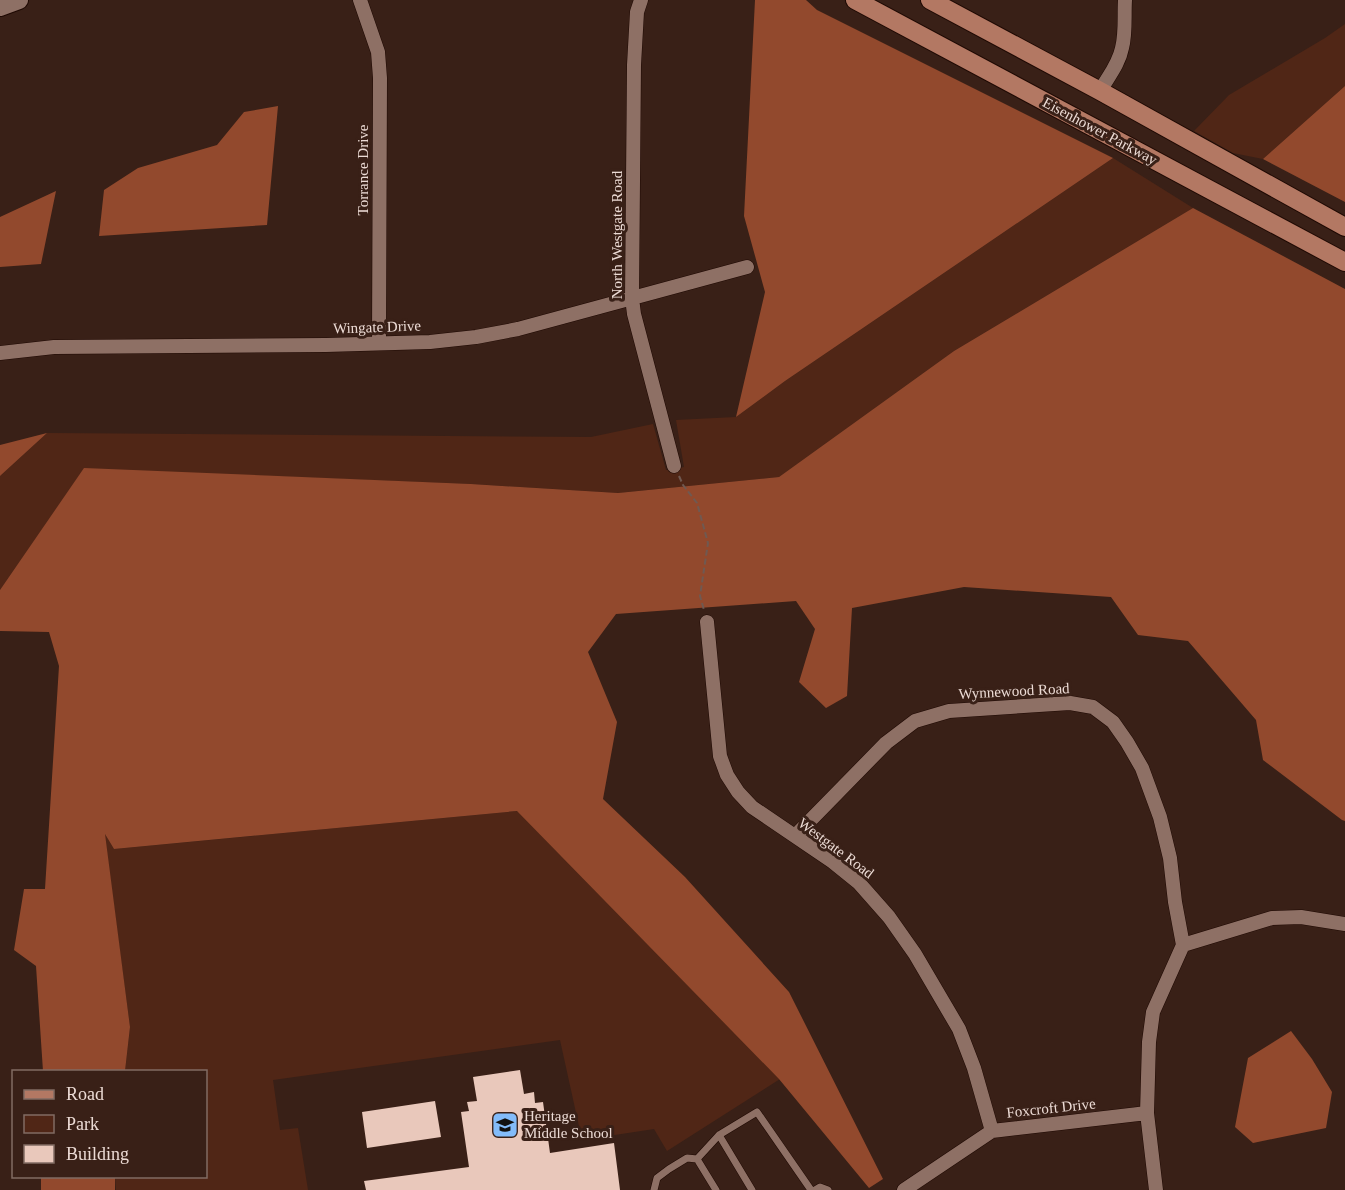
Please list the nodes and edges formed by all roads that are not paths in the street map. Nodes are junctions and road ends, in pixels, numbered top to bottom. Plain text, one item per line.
1 (19, 0) edge
2 (360, 0) edge
3 (641, 0) edge
4 (855, 0) edge
5 (930, 0) edge
6 (1125, 0) edge
7 (0, 7) edge
8 (1100, 91) junction
9 (1345, 227) edge
10 (1345, 262) edge
11 (747, 267) dead end
12 (632, 298) junction
13 (379, 342) junction
14 (0, 353) edge
15 (674, 466) road end
16 (707, 622) road end
17 (795, 836) junction
18 (1345, 924) edge
19 (1183, 945) junction
20 (1147, 1113) junction
21 (992, 1131) junction
22 (719, 1135) junction
23 (698, 1159) junction
24 (654, 1190) edge
25 (716, 1190) edge
26 (752, 1190) edge
27 (813, 1190) edge
28 (828, 1190) edge
29 (904, 1190) edge
30 (1156, 1190) edge

1 - 7 street
2 - 13 street, Torrance Drive
3 - 12 street, North Westgate Road
4 - 10 main road, Eisenhower Parkway
5 - 8 main road
6 - 8 street
8 - 9 main road
11 - 12 street, Wingate Drive
12 - 13 street, Wingate Drive
12 - 15 street, North Westgate Road
13 - 14 street, Wingate Drive
16 - 17 street, Westgate Road
17 - 19 street, Wynnewood Road
17 - 21 street, Westgate Road
18 - 19 street
19 - 20 street
20 - 21 street, Foxcroft Drive
20 - 30 street
21 - 29 street, Foxcroft Drive
22 - 23 lane
22 - 26 lane
22 - 27 lane
23 - 24 lane
23 - 25 lane
27 - 28 lane

